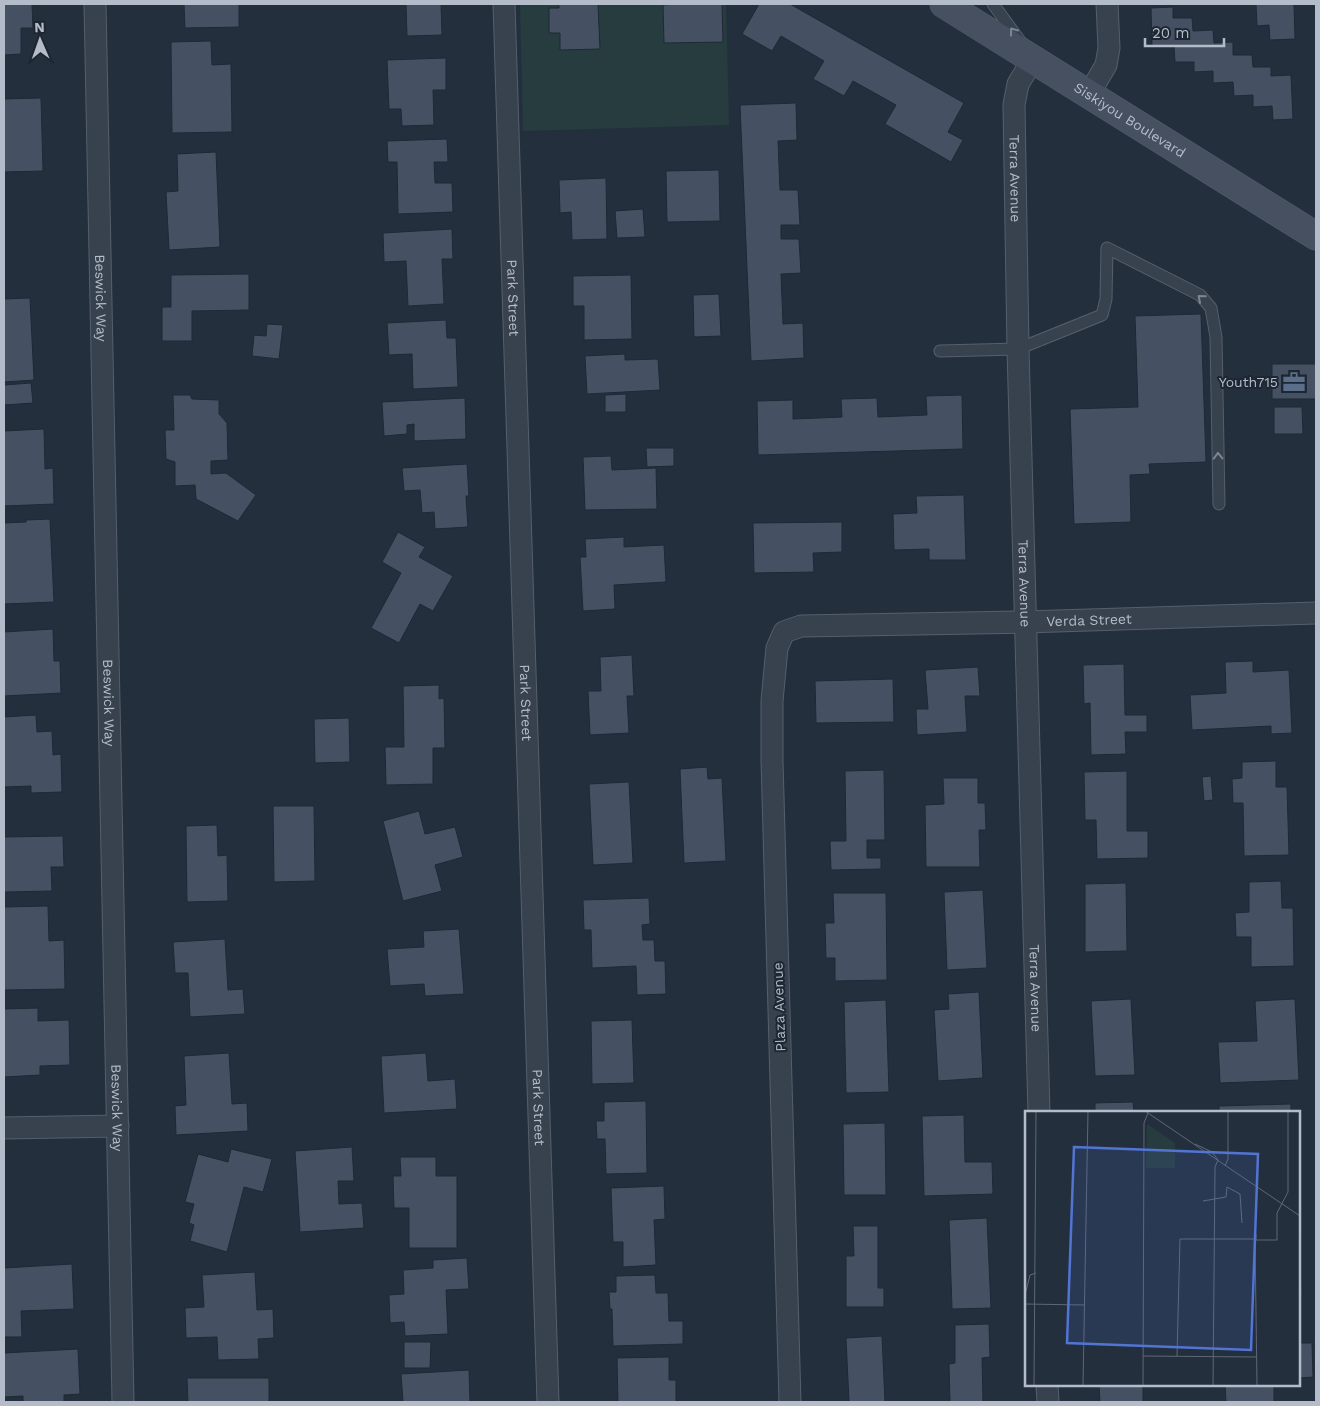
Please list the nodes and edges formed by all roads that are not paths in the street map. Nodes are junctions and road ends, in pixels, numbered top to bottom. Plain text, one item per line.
1 (95, 4) edge
2 (504, 4) edge
3 (944, 4) edge
4 (993, 4) edge
5 (1108, 4) edge
6 (1032, 59) junction
7 (1089, 94) junction
8 (1316, 236) edge
9 (1018, 349) junction
10 (940, 351) dead end
11 (1219, 504) dead end
12 (1316, 613) edge
13 (1024, 622) junction
14 (802, 626) joint
15 (1039, 1111) edge
16 (118, 1126) junction
17 (4, 1128) edge
18 (1047, 1386) edge
19 (123, 1402) edge
20 (548, 1402) edge
21 (790, 1402) edge
22 (1048, 1402) edge

1 - 16 street, Beswick Way
2 - 20 street, Park Street
3 - 6 main road, Siskiyou Boulevard
6 -> 4 lane
5 - 7 street
6 - 7 main road, Siskiyou Boulevard
6 - 9 street, Terra Avenue
7 - 8 main road, Siskiyou Boulevard
9 - 10 lane
11 -> 9 lane
9 - 13 street, Terra Avenue
12 - 13 street, Verda Street
13 - 14 street, Verda Street
13 - 15 street, Terra Avenue
14 - 21 street, Plaza Avenue
16 - 17 street
16 - 19 street, Beswick Way
18 - 22 street

